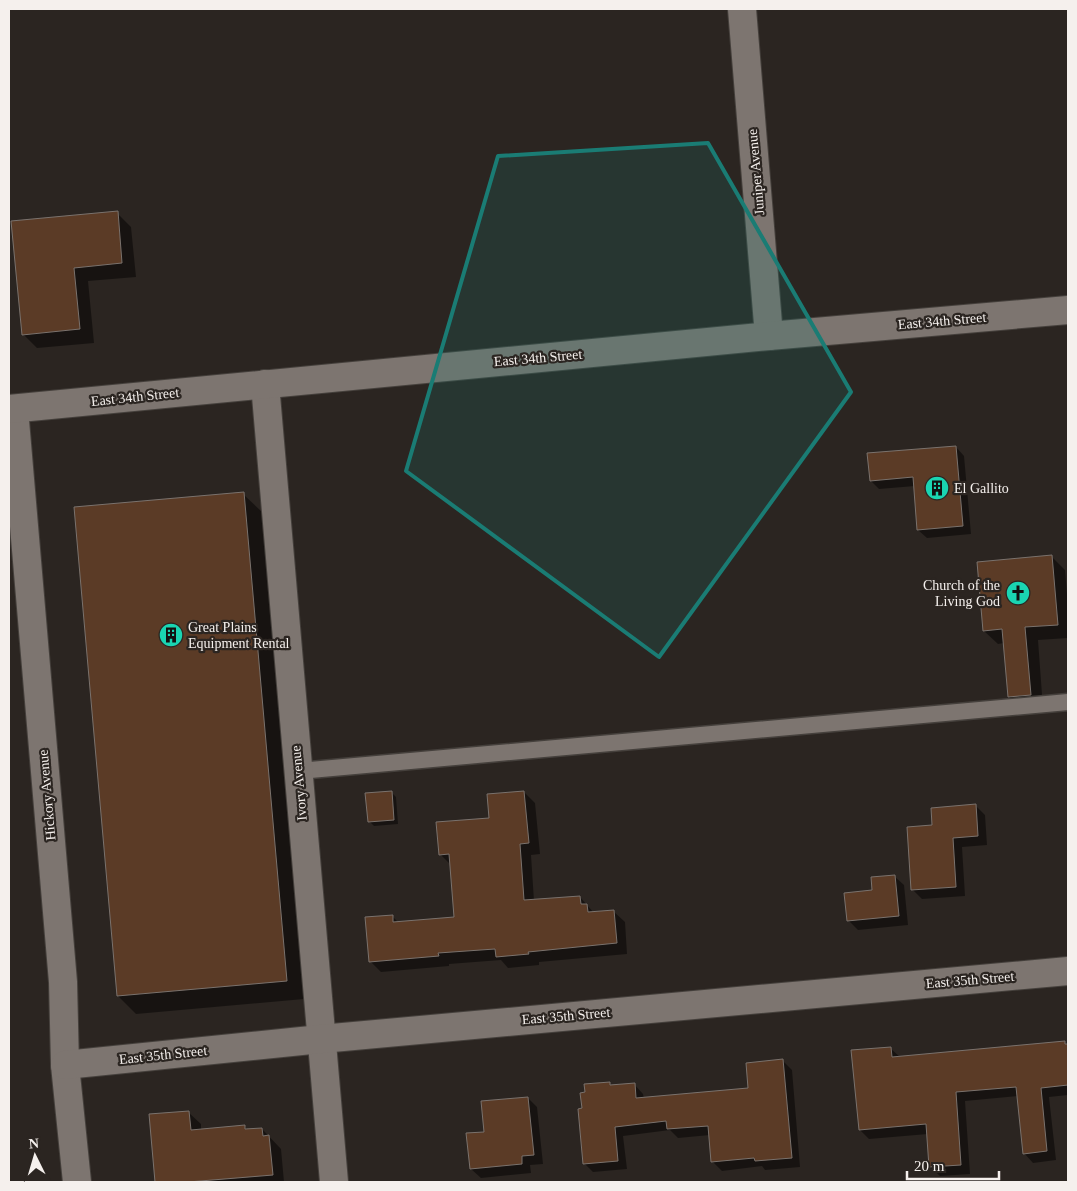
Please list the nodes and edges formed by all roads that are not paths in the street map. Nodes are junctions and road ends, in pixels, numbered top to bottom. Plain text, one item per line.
1 (742, 9) edge
2 (1068, 310) edge
3 (769, 336) junction
4 (265, 384) junction
5 (11, 409) edge
6 (1068, 702) edge
7 (299, 771) junction
8 (1068, 971) edge
9 (321, 1039) junction
10 (65, 1065) junction
11 (77, 1182) edge
12 (334, 1182) edge

1 - 3 street, Juniper Avenue
2 - 3 street, East 34th Street
3 - 4 street, East 34th Street
4 - 5 street, East 34th Street
4 - 7 street, Ivory Avenue
5 - 10 street, Hickory Avenue
6 - 7 lane
7 - 9 street, Ivory Avenue
8 - 9 street, East 35th Street
9 - 10 street, East 35th Street
9 - 12 street, Ivory Avenue
10 - 11 street, Hickory Avenue

